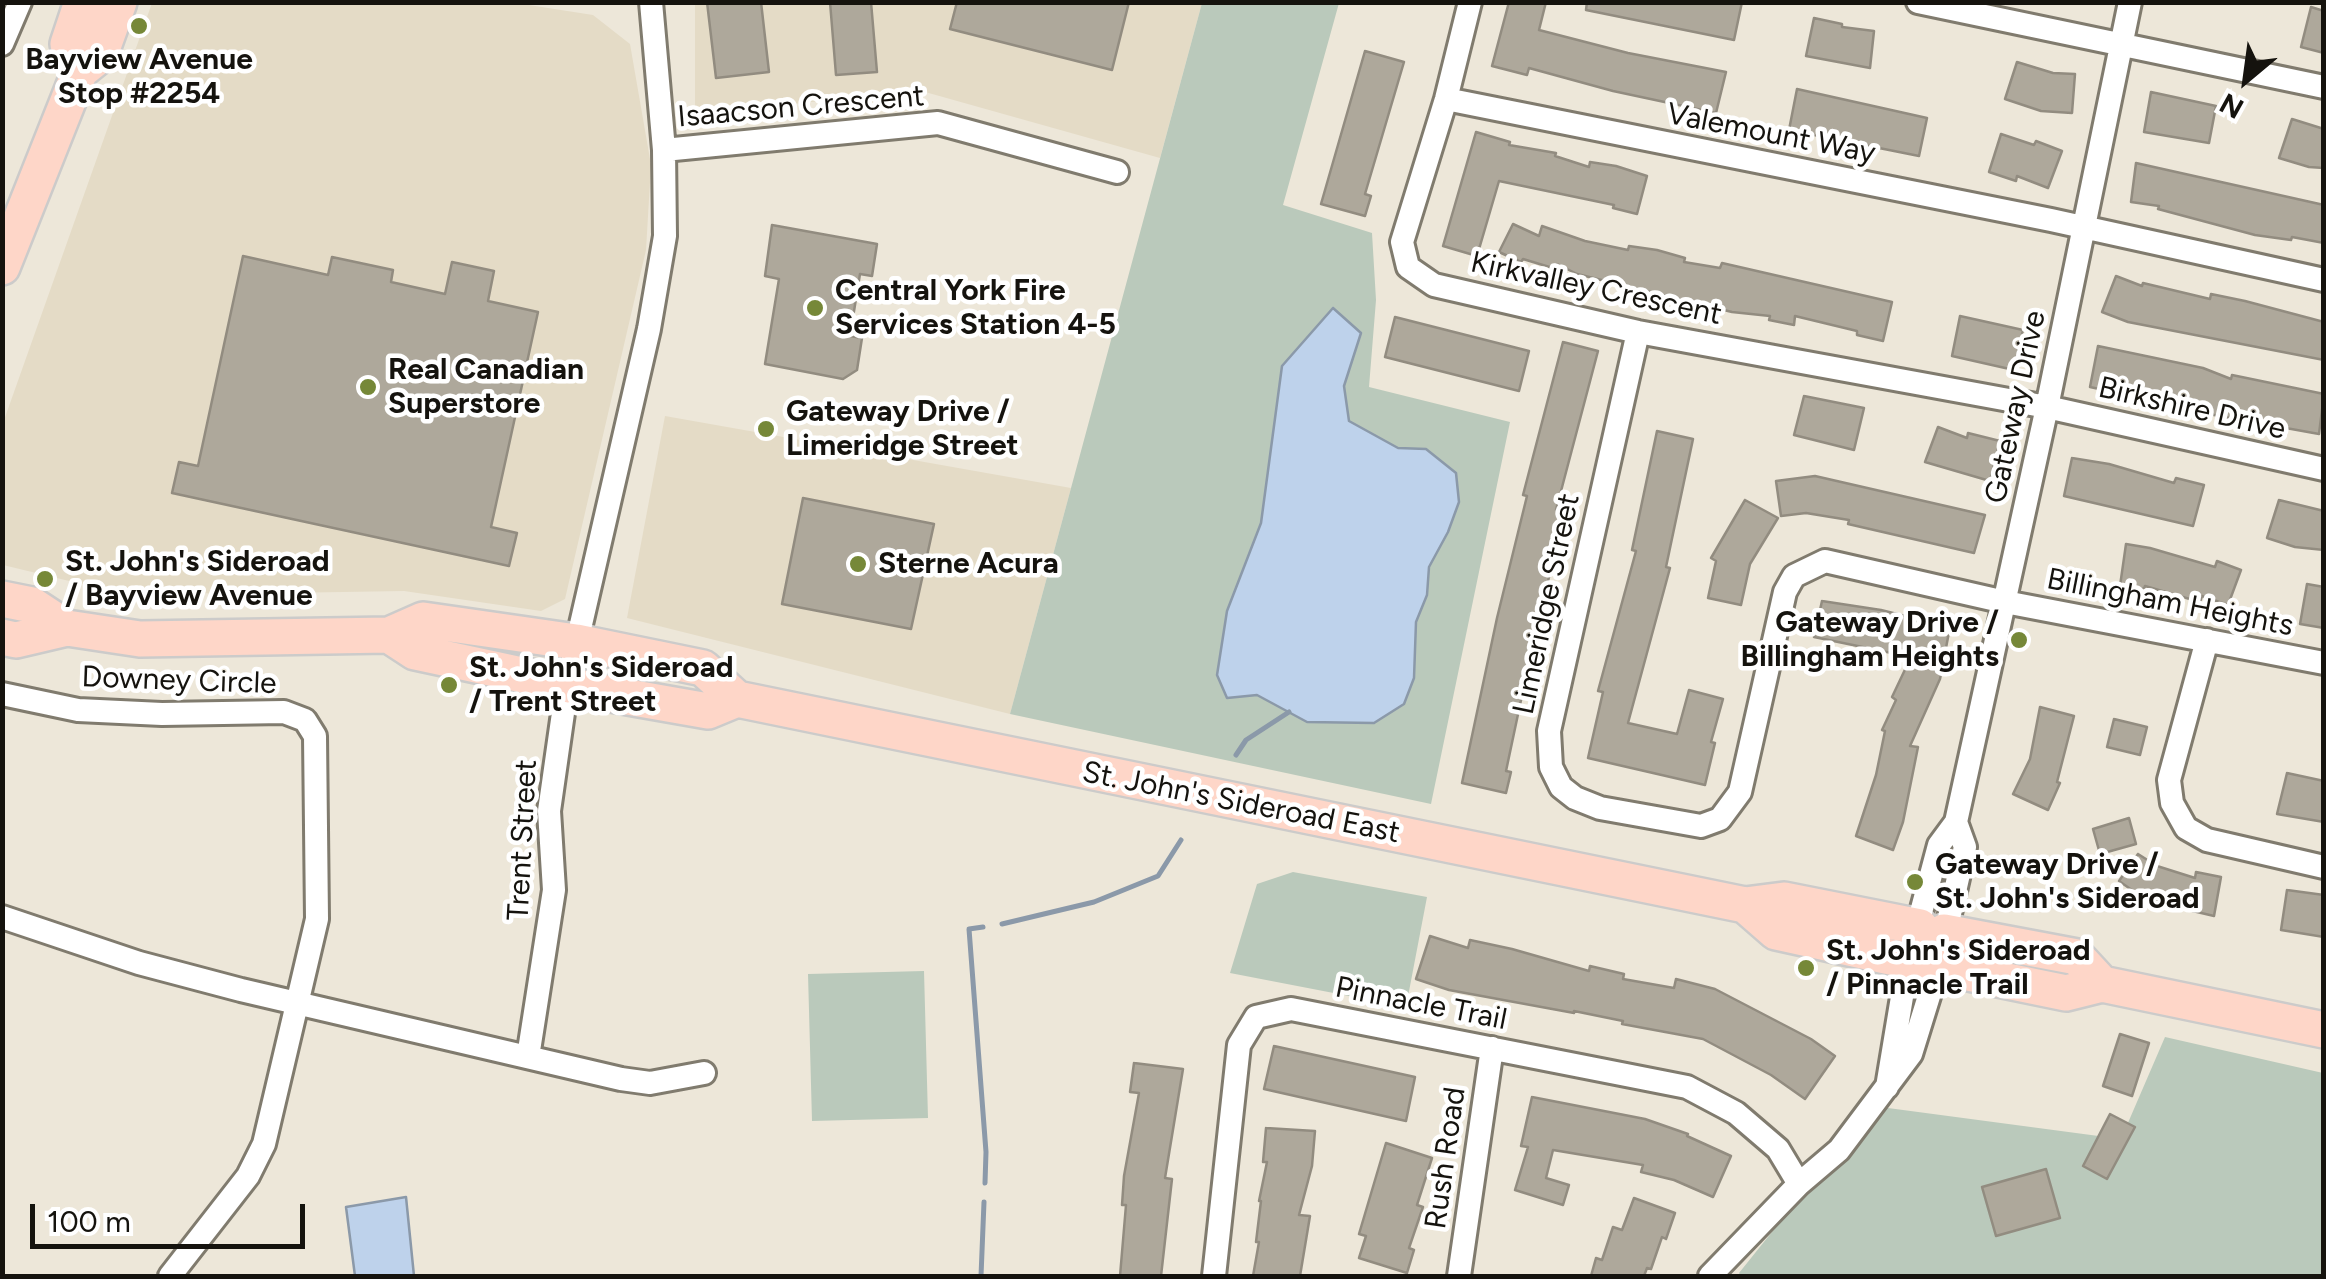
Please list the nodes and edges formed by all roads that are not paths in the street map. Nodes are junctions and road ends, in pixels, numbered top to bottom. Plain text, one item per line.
1 (20, 2) edge
2 (82, 2) edge
3 (119, 2) edge
4 (651, 2) edge
5 (1470, 2) edge
6 (1918, 2) edge
7 (2130, 2) edge
8 (2, 44) edge
9 (2122, 44) junction
10 (80, 71) junction
11 (2324, 88) edge
12 (1446, 98) junction
13 (664, 150) junction
14 (1117, 172) dead end
15 (2084, 228) junction
16 (2, 267) edge
17 (2324, 280) edge
18 (1638, 332) junction
19 (2047, 407) junction
20 (2324, 470) edge
21 (2, 600) edge
22 (2005, 602) junction
23 (67, 628) junction
24 (390, 634) junction
25 (2, 637) edge
26 (2207, 640) junction
27 (576, 642) junction
28 (2324, 664) edge
29 (567, 685) junction
30 (2, 694) edge
31 (737, 698) junction
32 (2324, 867) edge
33 (1746, 904) junction
34 (2, 917) edge
35 (1932, 930) junction
36 (1923, 964) junction
37 (2102, 984) junction
38 (297, 1003) junction
39 (2324, 1030) edge
40 (1492, 1048) junction
41 (528, 1057) junction
42 (704, 1073) dead end
43 (1799, 1184) junction
44 (170, 1276) edge
45 (1214, 1276) edge
46 (1458, 1276) edge
47 (1710, 1276) edge

1 - 8 street
2 - 10 main road
3 - 10 main road
4 - 13 street, Trent Street
5 - 12 street, Kirkvalley Crescent
6 - 9 street
7 - 9 street, Gateway Drive
9 - 11 street
9 - 15 street, Gateway Drive
10 - 16 main road
12 - 15 street, Valemount Way
12 - 18 street, Kirkvalley Crescent
13 - 14 street, Isaacson Crescent
13 - 27 street, Trent Street
15 - 17 street, Valemount Way
15 - 19 street, Gateway Drive
18 - 19 street, Kirkvalley Crescent
18 - 22 street, Limeridge Street
19 - 20 street, Birkshire Drive
19 - 22 street, Gateway Drive
21 - 23 main road, St. John's Sideroad East
22 - 26 street, Billingham Heights
22 - 35 street, Gateway Drive
23 - 24 main road, St. John's Sideroad East
23 - 25 main road, St. John's Sideroad East
24 - 27 main road, St. John's Sideroad East
24 - 29 main road, St. John's Sideroad East
26 - 28 street, Billingham Heights
26 - 32 street
27 - 29 street, Trent Street
27 - 31 main road, St. John's Sideroad East
29 - 31 main road, St. John's Sideroad East
29 - 41 street, Trent Street
30 - 38 street, Downey Circle
31 - 33 main road, St. John's Sideroad East
33 - 35 main road, St. John's Sideroad East
33 - 36 main road, St. John's Sideroad East
34 - 38 street
35 - 36 street
35 - 37 main road, St. John's Sideroad East
36 - 37 main road, St. John's Sideroad East
36 - 43 street
37 - 39 main road, St. John's Sideroad East
38 - 41 street
38 - 44 street
40 - 43 street, Pinnacle Trail
40 - 45 street, Pinnacle Trail
40 - 46 street, Rush Road
41 - 42 street
43 - 47 street

